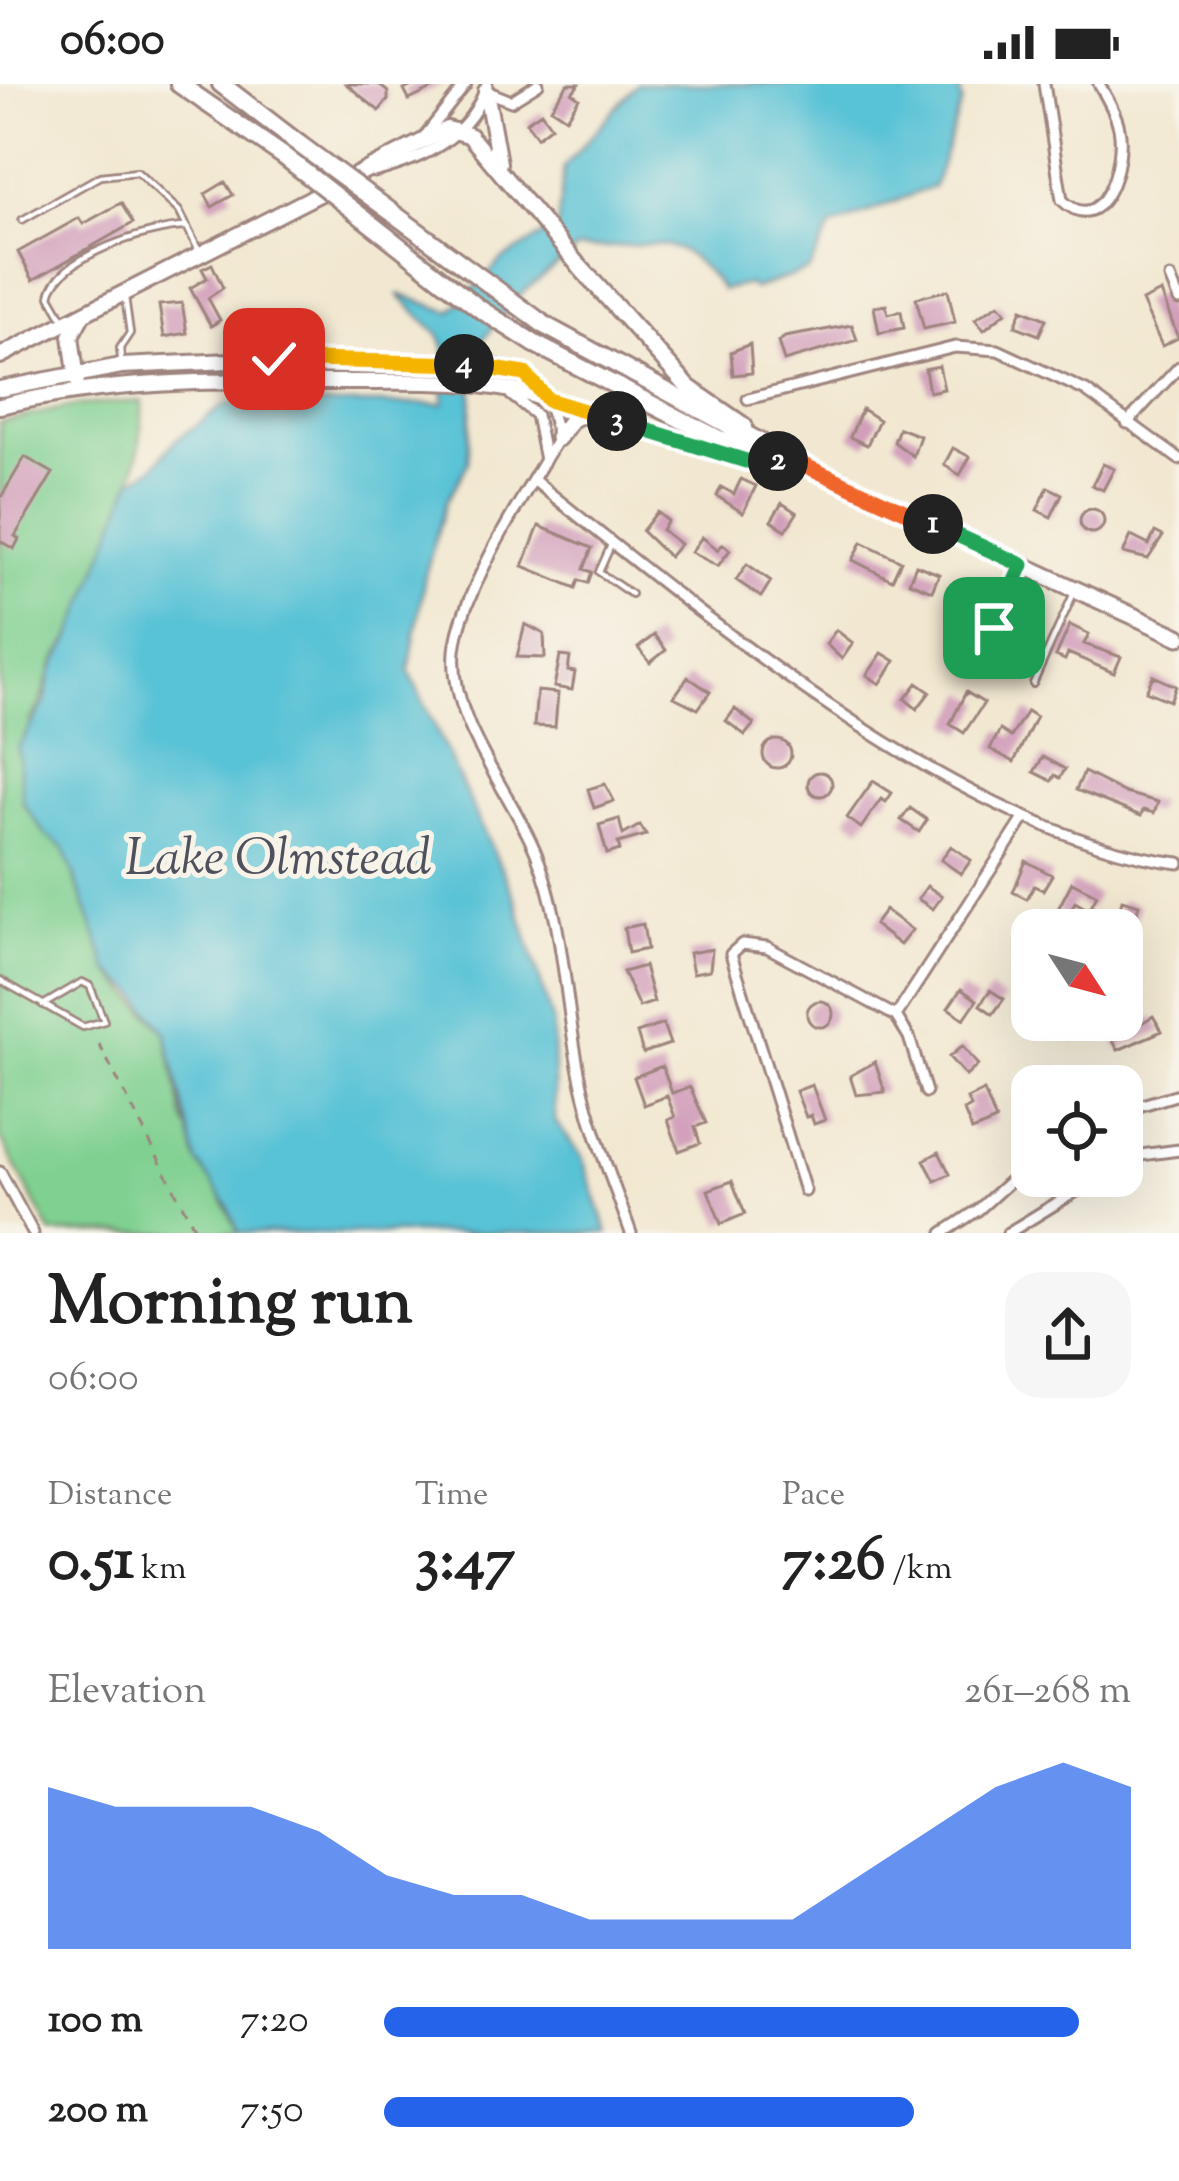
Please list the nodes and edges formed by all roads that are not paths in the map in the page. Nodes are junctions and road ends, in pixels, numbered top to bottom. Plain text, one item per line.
1 (179, 84) edge
2 (221, 84) edge
3 (466, 84) edge
4 (538, 84) edge
5 (1044, 84) edge
6 (1099, 84) edge
7 (486, 87) edge
8 (459, 130) junction
9 (422, 140) junction
10 (292, 150) junction
11 (368, 173) junction
12 (503, 173) junction
13 (22, 220) dead end
14 (185, 227) junction
15 (200, 252) junction
16 (579, 266) joint
17 (1170, 278) dead end
18 (124, 291) junction
19 (1179, 300) edge
20 (85, 312) junction
21 (64, 322) junction
22 (0, 356) edge
23 (121, 366) junction
24 (1179, 367) edge
25 (75, 372) junction
26 (491, 387) junction
27 (0, 389) edge
28 (78, 390) junction
29 (748, 399) dead end
30 (548, 400) junction
31 (0, 406) edge
32 (588, 412) junction
33 (1127, 422) junction
34 (558, 438) junction
35 (545, 460) junction
36 (1179, 460) edge
37 (795, 461) junction
38 (536, 482) junction
39 (612, 543) junction
40 (1022, 565) junction
41 (1075, 589) junction
42 (632, 594) dead end
43 (1179, 637) edge
44 (996, 647) dead end
45 (1033, 684) dead end
46 (1025, 817) junction
47 (1179, 863) edge
48 (0, 980) edge
49 (43, 1005) junction
50 (896, 1016) junction
51 (926, 1092) dead end
52 (1179, 1094) edge
53 (1143, 1105) edge
54 (1179, 1150) edge
55 (1143, 1155) edge
56 (0, 1172) edge
57 (1011, 1180) edge
58 (805, 1191) dead end
59 (1059, 1197) edge
60 (33, 1233) edge
61 (631, 1233) edge
62 (944, 1233) edge
63 (1008, 1233) edge

1 - 10 highway
2 - 10 highway
3 - 9 street
4 - 7 street
5 - 6 street
7 - 8 street
7 - 12 main road
8 - 9 main road
8 - 11 street
8 - 12 main road
9 - 11 main road
10 - 37 highway, bridge
10 - 37 highway, bridge
11 - 15 main road
12 - 16 main road
13 - 14 lane
14 - 15 lane
14 - 21 lane
15 - 18 main road
16 - 37 main road
17 - 19 street
18 - 20 main road
18 - 23 lane
20 - 21 main road
20 - 25 main road
21 - 22 main road
23 - 25 main road
23 - 30 main road
24 - 33 street
25 - 27 main road
25 - 28 main road
26 - 28 main road
26 - 30 main road
26 - 35 street
28 - 31 main road
29 - 33 street
30 - 32 main road
30 - 34 street
32 - 34 main road
32 - 37 main road
33 - 36 street
34 - 35 street
35 - 38 street
37 - 40 main road
38 - 39 street
38 - 61 street
39 - 42 lane
39 - 46 street
40 - 41 main road
40 - 44 lane
41 - 43 main road
41 - 45 lane
46 - 47 street
46 - 50 street
48 - 49 lane
49 - 49 lane
50 - 51 street
50 - 58 street
52 - 53 street
54 - 55 street
56 - 60 street
57 - 62 street
59 - 63 street

